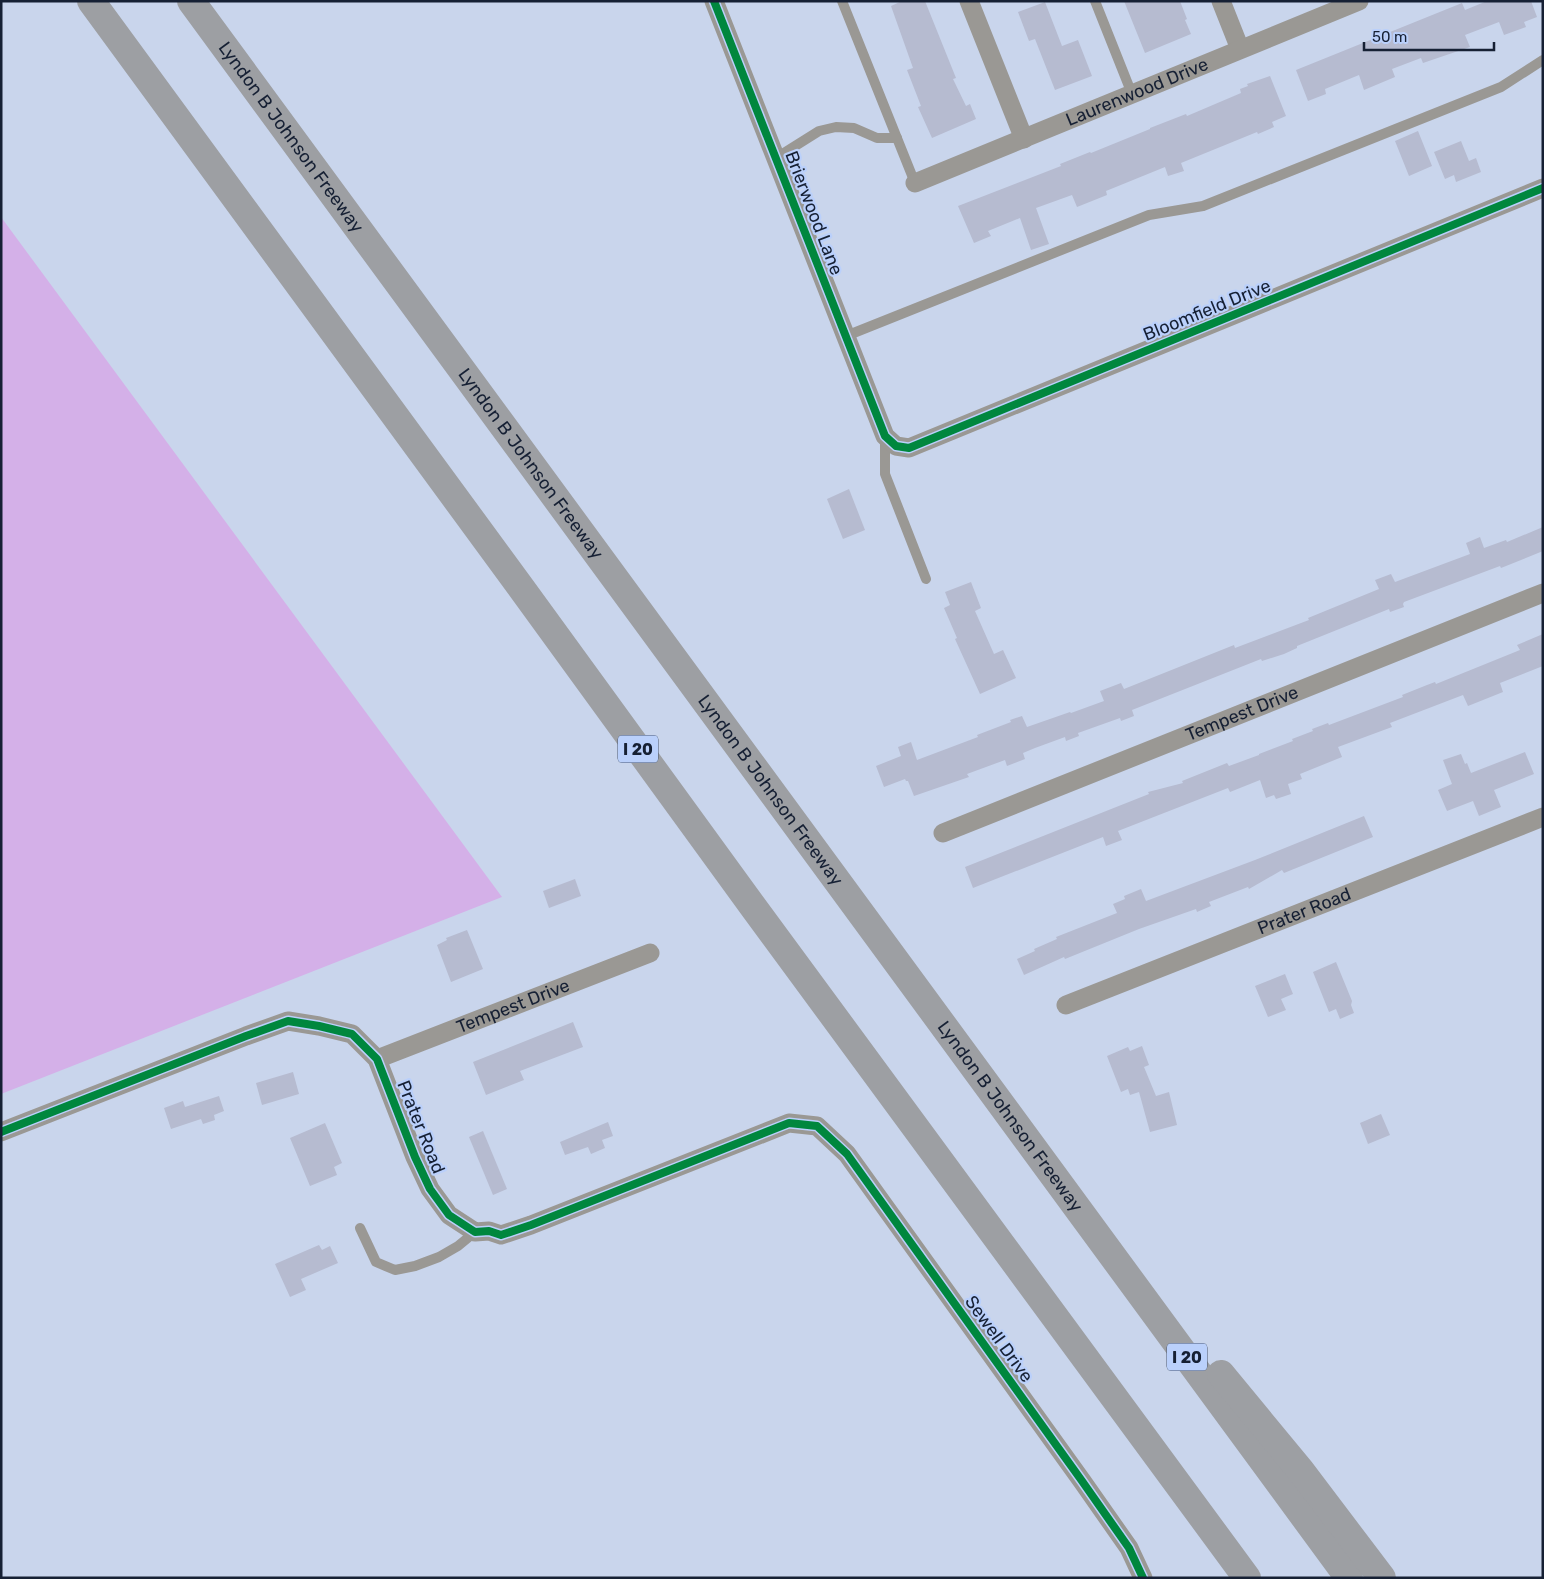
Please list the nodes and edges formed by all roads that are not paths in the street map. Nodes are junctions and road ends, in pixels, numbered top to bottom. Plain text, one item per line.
1 (87, 1) edge
2 (191, 1) edge
3 (714, 1) edge
4 (842, 1) edge
5 (969, 1) edge
6 (1094, 1) edge
7 (1221, 1) edge
8 (1352, 2) edge
9 (99, 12) edge
10 (1240, 49) junction
11 (1543, 60) edge
12 (1132, 94) junction
13 (897, 138) junction
14 (1024, 139) junction
15 (776, 158) junction
16 (915, 183) joint
17 (1543, 188) edge
18 (846, 336) junction
19 (885, 436) junction
20 (926, 579) dead end
21 (1543, 594) edge
22 (1543, 817) edge
23 (943, 833) dead end
24 (650, 953) dead end
25 (1066, 1006) dead end
26 (378, 1060) junction
27 (817, 1126) joint
28 (1, 1132) edge
29 (1025, 1136) junction
30 (360, 1228) dead end
31 (474, 1232) junction
32 (1172, 1476) junction
33 (1143, 1578) edge
34 (1236, 1578) edge
35 (1247, 1578) edge
36 (1349, 1578) edge
37 (1382, 1578) edge

1 - 9 highway
2 - 29 highway, Lyndon B Johnson Freeway / I 20
3 - 15 street, Brierwood Lane
4 - 13 lane
5 - 14 street
6 - 12 lane
7 - 10 street
8 - 10 street, Laurenwood Drive
9 - 32 highway, I 20
10 - 12 street, Laurenwood Drive
11 - 18 lane
12 - 14 street, Laurenwood Drive
13 - 15 lane
13 - 16 lane
14 - 16 street, Laurenwood Drive
15 - 18 street, Brierwood Lane
17 - 19 street, Bloomfield Drive
18 - 19 street, Brierwood Lane
19 - 20 lane, Brierwood Lane
21 - 23 street, Tempest Drive
22 - 25 street, Prater Road
24 - 26 street, Tempest Drive
26 - 28 street, Prater Road
26 - 31 street, Prater Road
27 - 31 street, Prater Road
27 - 33 street, Sewell Drive
29 - 36 highway, Lyndon B Johnson Freeway / I 20
29 - 37 highway
30 - 31 lane
32 - 34 highway
32 - 35 highway, I 20

